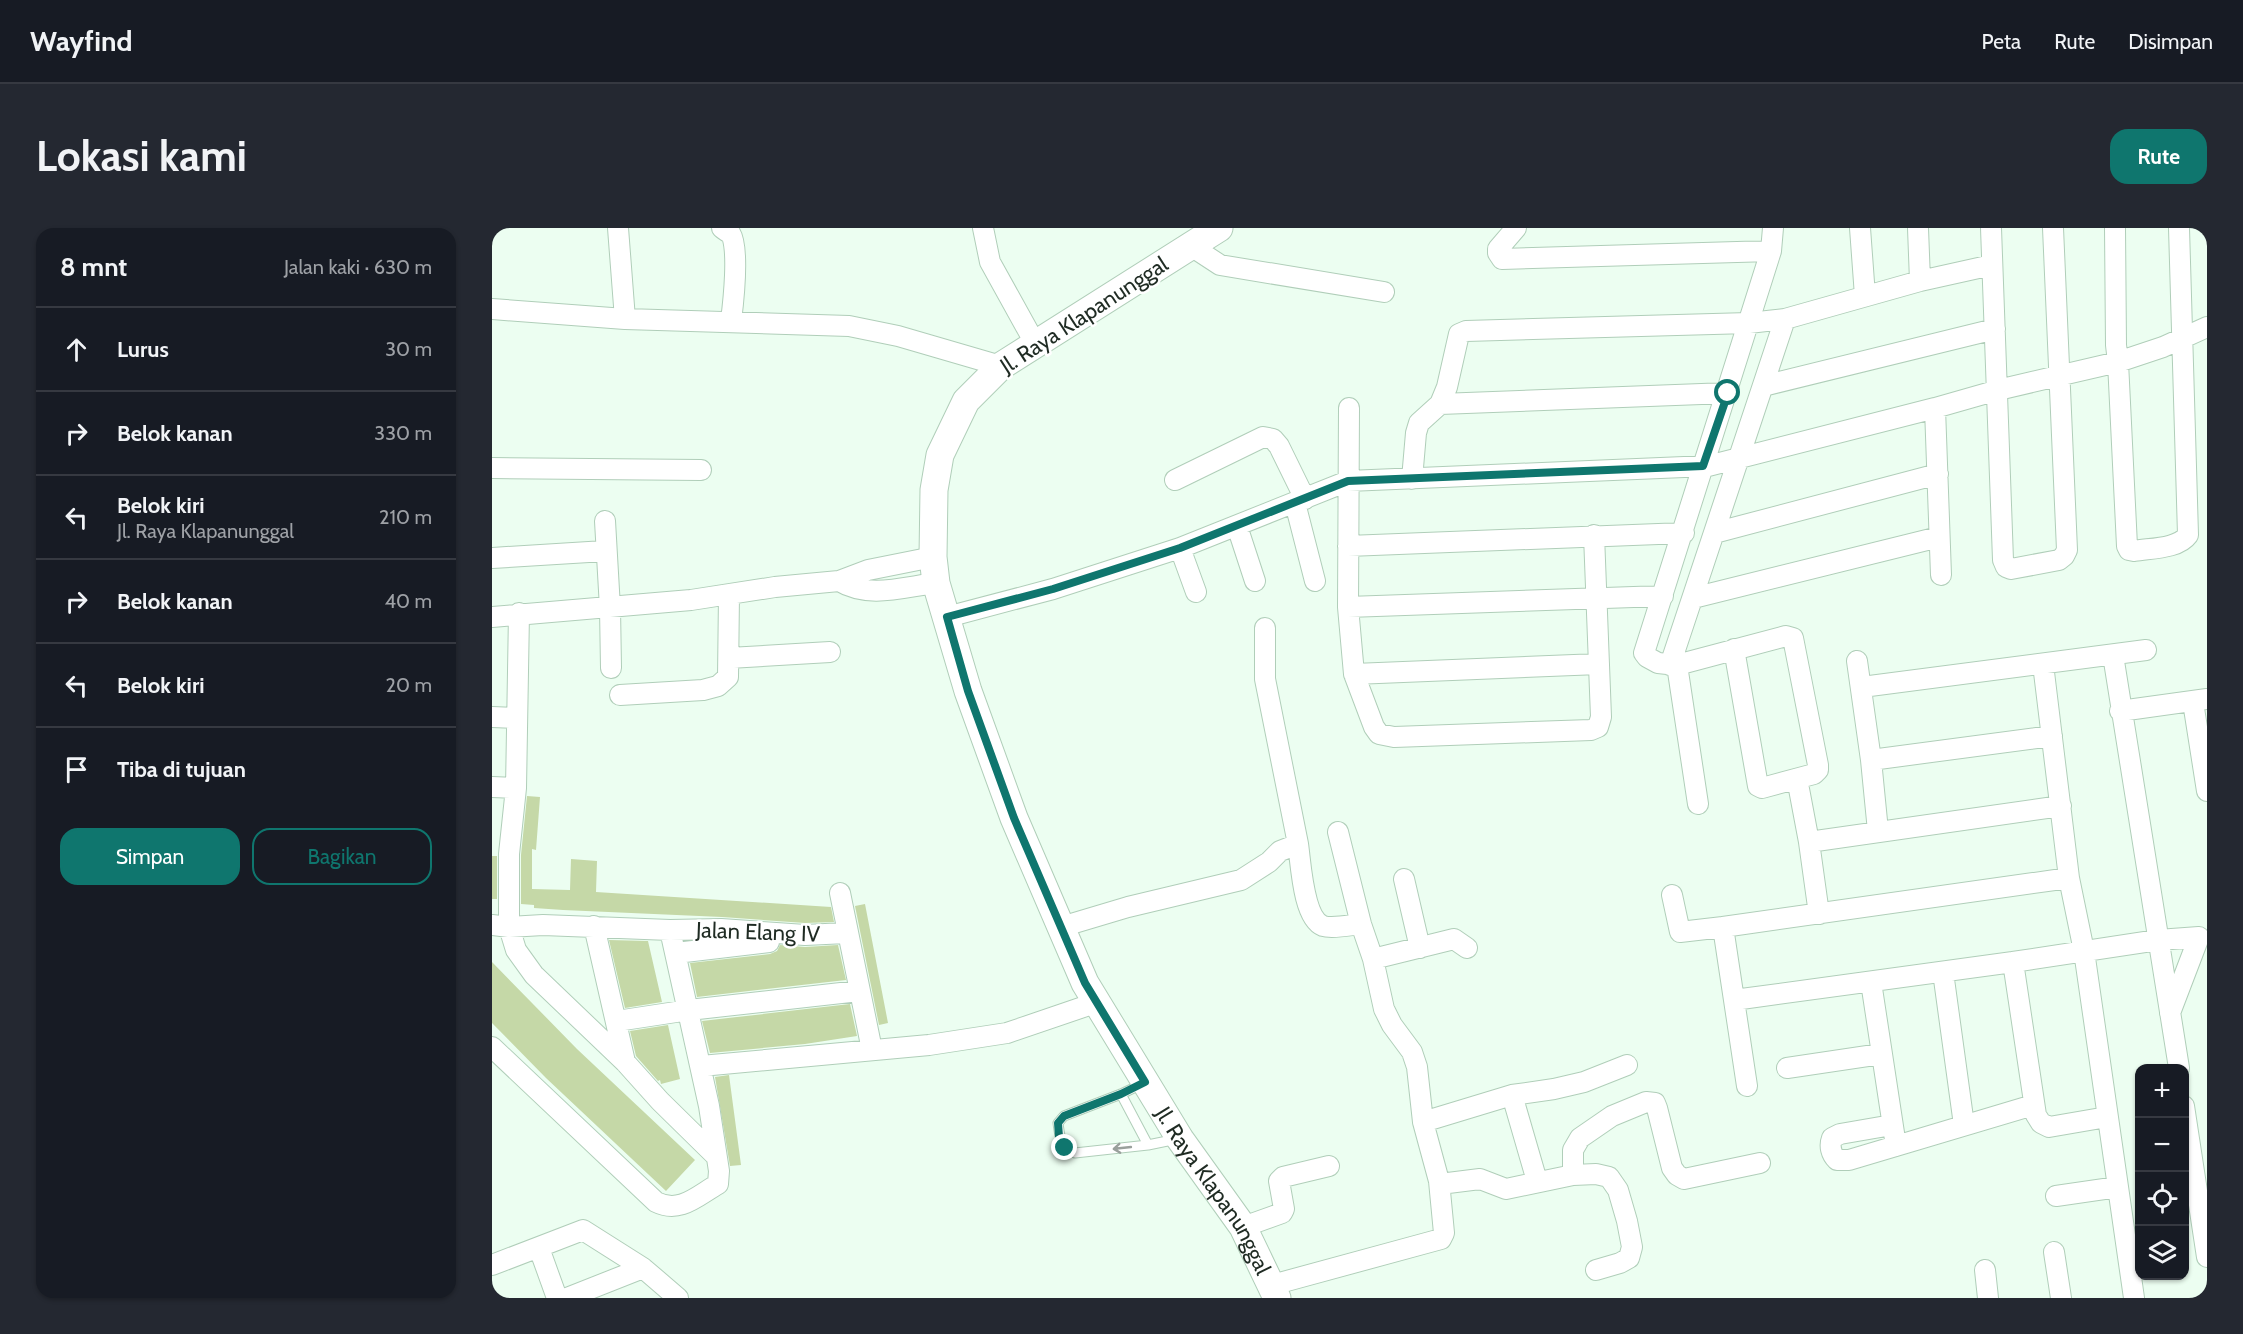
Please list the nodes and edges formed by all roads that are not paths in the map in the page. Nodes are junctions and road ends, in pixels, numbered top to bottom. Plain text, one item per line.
1 (618, 228) edge
2 (722, 228) edge
3 (983, 228) edge
4 (1219, 228) edge
5 (1516, 228) edge
6 (1773, 228) edge
7 (1860, 228) edge
8 (1918, 228) edge
9 (1990, 228) edge
10 (2053, 228) edge
11 (2115, 228) edge
12 (2179, 228) edge
13 (1191, 246) junction
14 (1772, 251) junction
15 (1992, 265) junction
16 (1920, 281) junction
17 (1384, 292) dead end
18 (1865, 296) junction
19 (492, 309) edge
20 (1785, 318) junction
21 (625, 319) junction
22 (731, 321) junction
23 (1749, 322) junction
24 (2207, 327) edge
25 (1995, 329) junction
26 (2181, 338) junction
27 (1036, 345) junction
28 (2118, 362) junction
29 (1001, 366) junction
30 (2059, 375) junction
31 (1763, 387) junction
32 (1998, 390) junction
33 (1728, 393) junction
34 (1440, 404) junction
35 (1349, 408) dead end
36 (1935, 408) junction
37 (1734, 460) junction
38 (492, 462) edge
39 (1705, 466) junction
40 (492, 468) edge
41 (701, 470) dead end
42 (1938, 474) junction
43 (1412, 479) junction
44 (1175, 480) dead end
45 (1348, 481) junction
46 (1300, 501) junction
47 (605, 521) dead end
48 (1237, 526) junction
49 (1684, 533) junction
50 (1714, 533) junction
51 (1594, 535) junction
52 (1939, 537) junction
53 (1348, 546) junction
54 (1180, 548) junction
55 (605, 552) junction
56 (492, 558) edge
57 (935, 570) junction
58 (1941, 574) dead end
59 (1315, 580) dead end
60 (1255, 581) dead end
61 (1196, 592) dead end
62 (729, 595) junction
63 (1663, 596) junction
64 (1693, 598) junction
65 (1596, 599) junction
66 (1347, 607) junction
67 (610, 608) junction
68 (519, 613) junction
69 (492, 616) edge
70 (947, 617) junction
71 (1265, 628) dead end
72 (1734, 649) junction
73 (2146, 650) dead end
74 (830, 652) dead end
75 (2113, 655) junction
76 (729, 658) junction
77 (1857, 661) dead end
78 (1599, 664) junction
79 (2043, 664) junction
80 (1673, 665) junction
81 (611, 668) dead end
82 (1354, 674) junction
83 (1862, 687) junction
84 (620, 695) dead end
85 (2200, 700) edge
86 (2120, 711) junction
87 (492, 717) edge
88 (516, 718) junction
89 (2052, 736) junction
90 (1871, 760) junction
91 (492, 787) edge
92 (516, 788) junction
93 (1799, 789) dead end
94 (2207, 791) edge
95 (1698, 804) dead end
96 (2061, 806) junction
97 (1878, 831) junction
98 (1338, 832) dead end
99 (1809, 842) junction
100 (1298, 844) junction
101 (501, 854) edge
102 (2069, 878) junction
103 (1404, 879) dead end
104 (840, 893) dead end
105 (1672, 895) dead end
106 (1819, 914) junction
107 (1361, 924) junction
108 (501, 926) edge
109 (594, 926) junction
110 (1061, 927) junction
111 (1723, 927) junction
112 (670, 930) junction
113 (846, 933) junction
114 (805, 935) junction
115 (2203, 937) edge
116 (2158, 940) junction
117 (1420, 948) junction
118 (1467, 948) dead end
119 (2084, 951) junction
120 (676, 953) junction
121 (1373, 959) junction
122 (2013, 962) junction
123 (1943, 972) junction
124 (1871, 982) junction
125 (859, 991) junction
126 (1734, 1000) junction
127 (1095, 1002) junction
128 (689, 1010) junction
129 (2170, 1013) junction
130 (617, 1021) junction
131 (492, 1047) edge
132 (872, 1050) junction
133 (1881, 1054) junction
134 (626, 1062) junction
135 (2178, 1064) edge
136 (1627, 1065) dead end
137 (701, 1066) junction
138 (1786, 1068) dead end
139 (1145, 1082) junction
140 (1747, 1086) dead end
141 (1121, 1094) junction
142 (1512, 1095) junction
143 (2033, 1105) junction
144 (2107, 1117) junction
145 (2186, 1118) edge
146 (1423, 1122) junction
147 (1892, 1125) junction
148 (1964, 1125) junction
149 (1180, 1139) junction
150 (1148, 1145) junction
151 (1896, 1146) junction
152 (716, 1156) junction
153 (1760, 1162) dead end
154 (1329, 1166) dead end
155 (1573, 1175) junction
156 (1439, 1181) junction
157 (1537, 1181) junction
158 (2118, 1187) junction
159 (2056, 1196) dead end
160 (1243, 1227) junction
161 (2205, 1234) edge
162 (539, 1248) junction
163 (2054, 1252) dead end
164 (2207, 1257) edge
165 (492, 1264) edge
166 (642, 1268) junction
167 (1596, 1269) dead end
168 (1984, 1270) dead end
169 (1275, 1291) edge
170 (558, 1298) edge
171 (567, 1298) edge
172 (678, 1298) edge
173 (1988, 1298) edge
174 (2061, 1298) edge
175 (2134, 1298) edge

1 - 21 street
2 - 22 street
3 - 27 street
4 - 13 street, Jl. Raya Klapanunggal
5 - 14 street
6 - 14 street
7 - 18 street
8 - 16 street
9 - 15 street
10 - 30 street
11 - 28 street
12 - 26 street
13 - 17 street
13 - 27 street, Jl. Raya Klapanunggal
14 - 23 street
15 - 16 street
15 - 25 street
16 - 18 street
18 - 20 street
19 - 21 street
20 - 23 street
20 - 31 street
21 - 22 street
22 - 29 street
23 - 33 street
23 - 34 street
24 - 26 street
25 - 31 street
25 - 32 street
26 - 28 street
26 - 28 street
27 - 29 street, Jl. Raya Klapanunggal
28 - 30 street
29 - 57 street, Jl. Raya Klapanunggal
30 - 32 street
30 - 32 street
31 - 37 street
32 - 36 street
33 - 34 street
33 - 39 street
34 - 43 street
35 - 45 street
36 - 37 street
36 - 42 street
37 - 39 street
37 - 50 street
38 - 40 street
39 - 43 street
39 - 49 street
40 - 41 street
42 - 50 street
42 - 52 street
43 - 45 street
44 - 46 street
45 - 46 street
45 - 53 street
46 - 48 street
46 - 59 street
47 - 55 street
48 - 54 street
48 - 60 street
49 - 51 street
49 - 63 street
50 - 64 street
51 - 53 street
51 - 65 street
52 - 58 street
52 - 64 street
53 - 66 street
54 - 61 street
54 - 70 street
55 - 56 street
55 - 67 street
57 - 62 street
57 - 70 street, Jl. Raya Klapanunggal
62 - 67 street
62 - 76 street
63 - 65 street
63 - 80 street
64 - 80 street
65 - 66 street
65 - 78 street
66 - 82 street
67 - 68 street
67 - 81 street
68 - 69 street
68 - 88 street
70 - 110 street, Jl. Raya Klapanunggal
71 - 100 street
72 - 72 street
72 - 80 street
73 - 75 street
74 - 76 street
75 - 79 street
75 - 86 street
76 - 84 street
77 - 83 street
78 - 82 street
78 - 82 street
79 - 83 street
79 - 89 street
80 - 95 street
83 - 90 street
85 - 86 street
85 - 94 street
86 - 116 street
87 - 88 street
88 - 92 street
89 - 90 street
89 - 96 street
90 - 97 street
91 - 92 street
92 - 101 street
93 - 99 street
96 - 97 street
96 - 102 street
97 - 99 street
98 - 107 street
99 - 106 street
100 - 107 street
100 - 110 street
101 - 108 street
102 - 106 street
102 - 119 street
103 - 117 street
104 - 113 street
105 - 111 street
106 - 111 street
107 - 121 street
108 - 109 street, Jalan Elang IV
108 - 134 street
109 - 112 street, Jalan Elang IV
109 - 130 street
110 - 127 street, Jl. Raya Klapanunggal
111 - 126 street
112 - 114 street, Jalan Elang IV
112 - 120 street
113 - 114 street, Jalan Elang IV
113 - 125 street
114 - 120 street
115 - 116 street
115 - 129 street
116 - 119 street
116 - 129 street
117 - 118 street
117 - 121 street
119 - 122 street
119 - 144 street
120 - 128 street
121 - 146 street
122 - 123 street
122 - 143 street
123 - 124 street
123 - 148 street
124 - 126 street
124 - 133 street
125 - 128 street
125 - 132 street
126 - 140 street
127 - 132 street
127 - 139 street, Jl. Raya Klapanunggal
128 - 130 street
128 - 137 street
129 - 135 street
130 - 134 street
131 - 152 street
132 - 137 street
133 - 138 street
133 - 147 street
134 - 152 street
136 - 142 street
137 - 152 street
139 - 141 lane
139 - 149 street, Jl. Raya Klapanunggal
141 - 150 lane
150 -> 141 lane
142 - 146 street
142 - 157 street
143 - 144 street
143 - 148 street
144 - 158 street
145 - 161 street
146 - 156 street
147 - 151 street
147 - 151 street
148 - 151 street
149 - 150 lane
149 - 160 street, Jl. Raya Klapanunggal
153 - 155 street
154 - 160 street
155 - 157 street
155 - 167 street
156 - 157 street
156 - 169 street
158 - 159 street
158 - 175 street
160 - 169 street, Jl. Raya Klapanunggal
161 - 164 street
162 - 165 street
162 - 166 street
162 - 170 street
163 - 174 street
166 - 171 street
166 - 172 street
168 - 173 street

